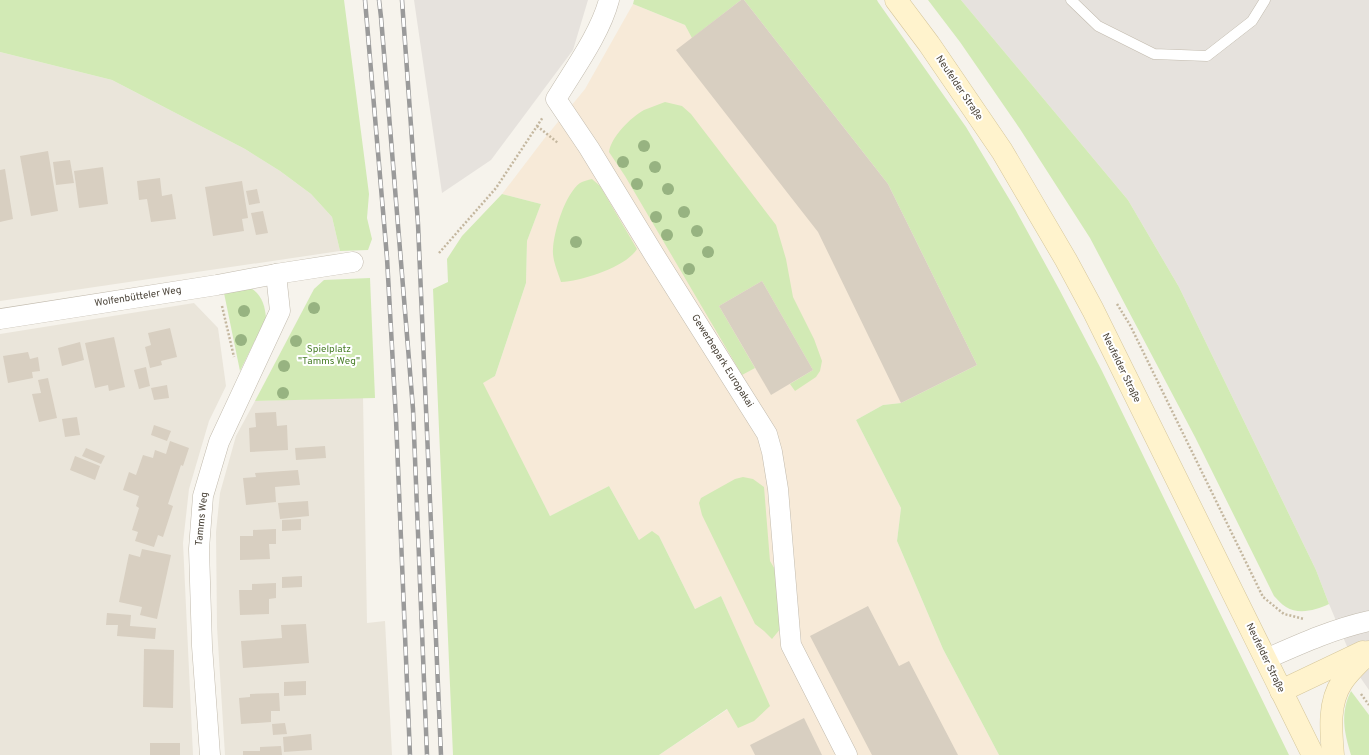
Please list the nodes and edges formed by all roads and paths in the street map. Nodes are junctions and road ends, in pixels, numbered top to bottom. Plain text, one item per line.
1 (609, 0) edge
2 (896, 0) edge
3 (1071, 0) edge
4 (1265, 0) edge
5 (556, 99) junction
6 (537, 126) junction
7 (561, 146) dead end
8 (439, 253) dead end
9 (353, 262) dead end
10 (276, 274) junction
11 (217, 285) junction
12 (0, 320) edge
13 (242, 391) junction
14 (1369, 622) edge
15 (1369, 650) edge
16 (1266, 659) junction
17 (1281, 691) junction
18 (210, 755) edge
19 (847, 755) edge
20 (1313, 755) edge
21 (1333, 755) edge

1 - 5 street
2 - 16 street, Neufelder Straße
3 - 4 lane
5 - 6 path
5 - 19 street, Gewerbepark Europakai
6 - 7 path
6 - 8 path
9 - 10 street, Wolfenbütteler Weg
10 - 11 street, Wolfenbütteler Weg
10 - 13 street, Tamms Weg
11 - 12 street, Wolfenbütteler Weg
11 - 13 path
13 - 18 street, Tamms Weg
14 - 16 street
15 - 17 street
15 - 21 street
16 - 17 street, Neufelder Straße
17 - 20 street, Neufelder Straße

